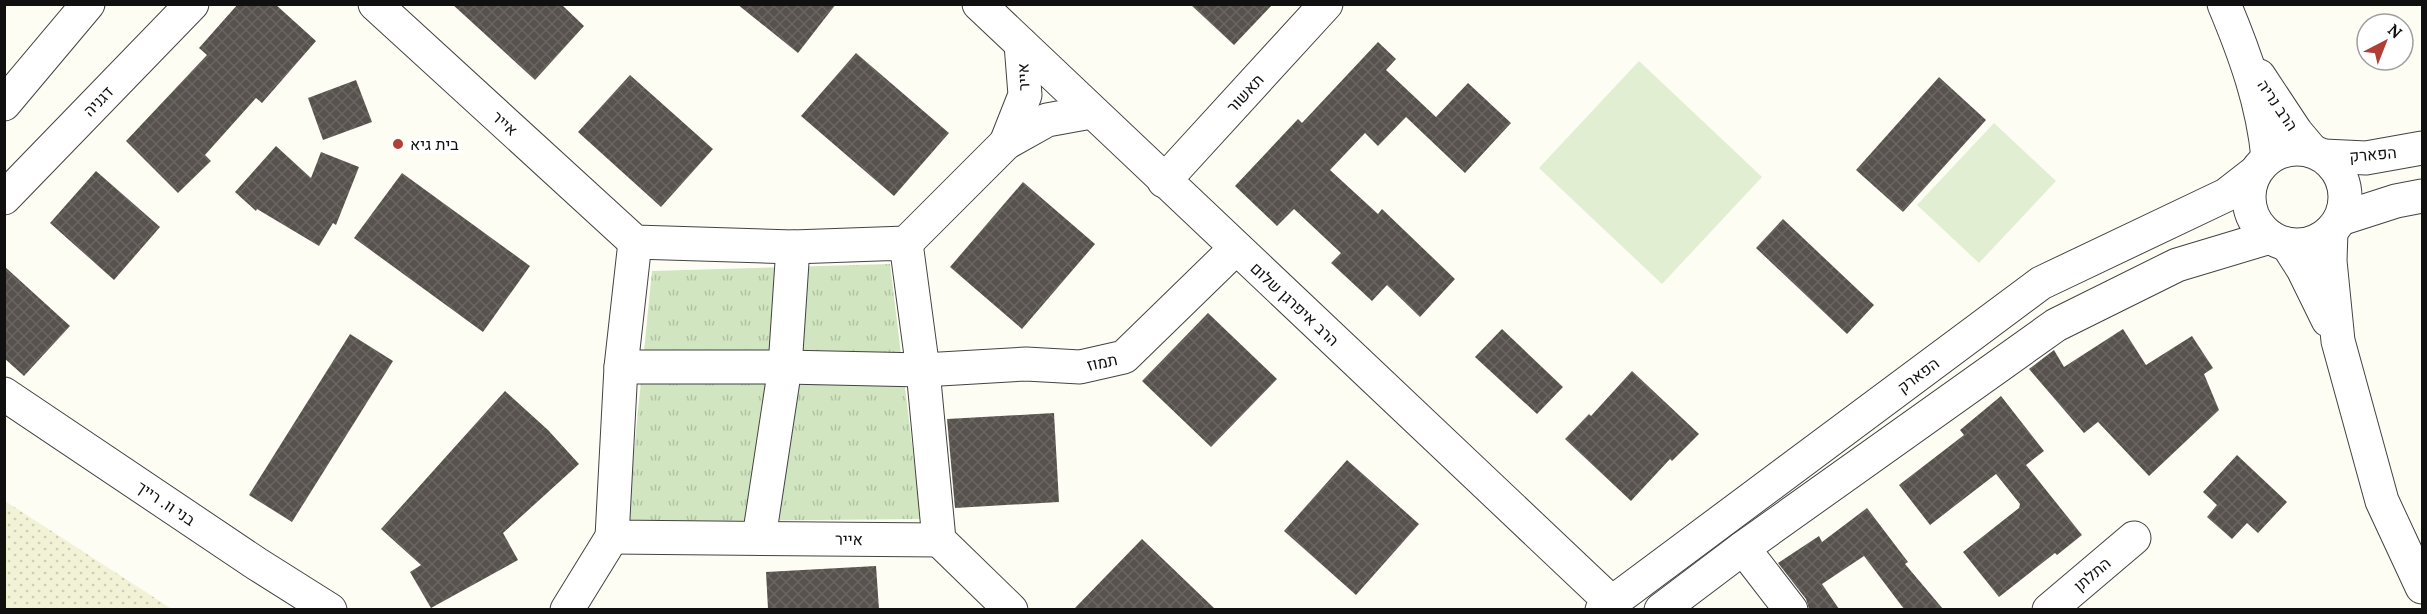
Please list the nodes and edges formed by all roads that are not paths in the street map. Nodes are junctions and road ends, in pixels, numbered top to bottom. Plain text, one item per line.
1 (88, 4) edge
2 (192, 4) edge
3 (375, 4) edge
4 (979, 4) edge
5 (1326, 4) edge
6 (2224, 4) edge
7 (1021, 44) junction
8 (2247, 57) junction
9 (4, 104) edge
10 (1091, 112) junction
11 (1006, 143) junction
12 (2422, 148) edge
13 (2318, 154) junction
14 (2261, 166) junction
15 (1164, 181) junction
16 (2422, 196) edge
17 (4, 198) edge
18 (2336, 225) junction
19 (2279, 241) junction
20 (635, 242) junction
21 (906, 243) junction
22 (793, 247) junction
23 (1236, 248) junction
24 (2338, 341) junction
25 (621, 367) junction
26 (785, 367) junction
27 (923, 370) junction
28 (4, 394) edge
29 (612, 537) junction
30 (759, 538) junction
31 (2134, 538) dead end
32 (939, 540) junction
33 (1743, 548) junction
34 (2422, 588) edge
35 (1606, 606) edge
36 (330, 609) edge
37 (567, 609) edge
38 (1011, 609) edge
39 (1661, 609) edge
40 (1791, 609) edge
41 (2049, 609) edge

1 - 9 street
2 - 17 street, דגניה
3 - 20 street, אייר
4 - 7 street, הרב איפרגן שלום
5 - 15 street, תאשור
6 - 8 street, הרב נריה
7 - 10 street, הרב איפרגן שלום
7 - 11 street, אייר
8 - 13 street, הרב נריה
8 - 14 street, הרב נריה
10 - 11 street, אייר
10 - 15 street, הרב איפרגן שלום
11 - 21 street, אייר
12 - 13 street, הפארק
13 - 14 street
13 - 18 street
14 - 19 street
14 - 35 street, הפארק
15 - 23 street, הרב איפרגן שלום
16 - 18 street
18 - 19 street
18 - 24 street
19 - 24 street
19 - 33 street
20 - 22 street
20 - 25 street
21 - 22 street
21 - 27 street
22 - 26 street
23 - 27 street, תמוז
23 - 35 street, הרב איפרגן שלום
24 - 34 street
25 - 26 street
25 - 29 street
26 - 27 street
26 - 30 street
27 - 32 street
28 - 36 street, בני וו. רייך
29 - 30 street, אייר
29 - 37 street
30 - 32 street, אייר
31 - 41 street, התלתן
32 - 38 street
33 - 39 street
33 - 40 street

